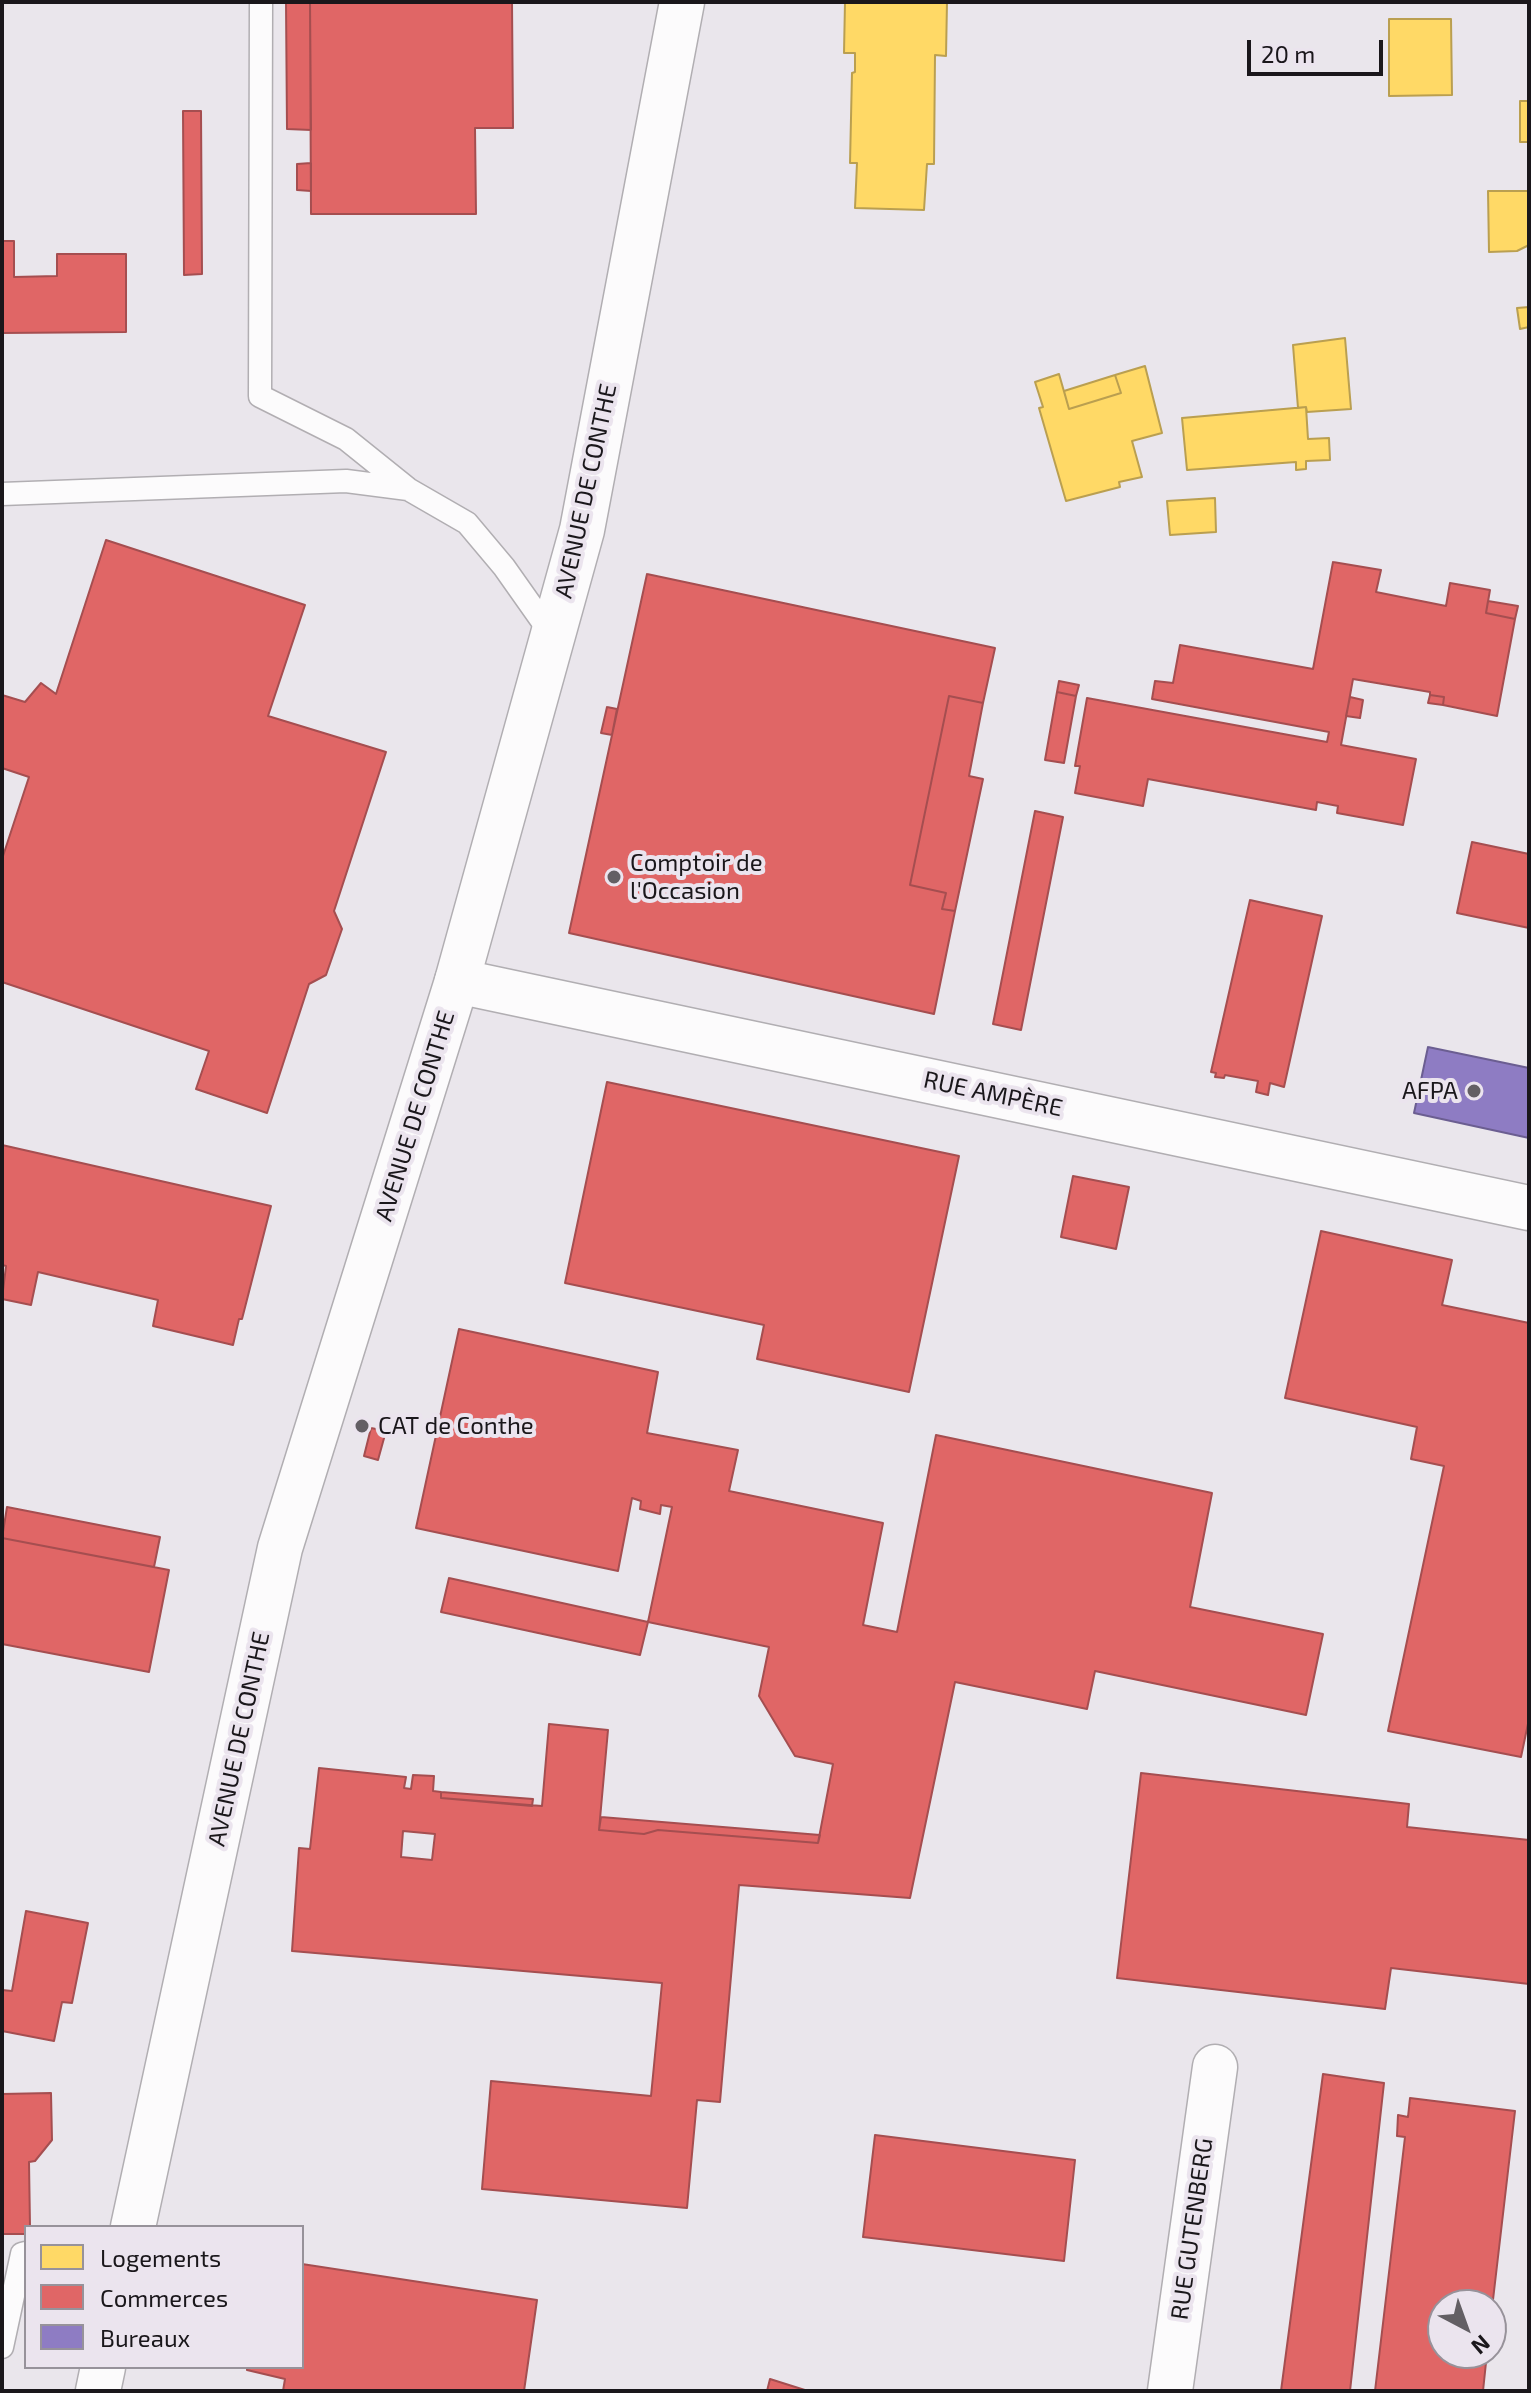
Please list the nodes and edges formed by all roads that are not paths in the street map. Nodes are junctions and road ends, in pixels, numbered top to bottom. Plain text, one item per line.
1 (261, 2) edge
2 (682, 2) edge
3 (408, 489) junction
4 (2, 494) edge
5 (552, 636) junction
6 (457, 981) junction
7 (1529, 1208) edge
8 (1215, 2067) dead end
9 (133, 2225) edge
10 (24, 2254) edge
11 (2, 2347) edge
12 (103, 2369) edge
13 (98, 2391) edge
14 (1170, 2391) edge

1 - 3 lane
2 - 5 street, AVENUE DE CONTHE
3 - 4 lane
3 - 5 lane
5 - 6 street, AVENUE DE CONTHE
6 - 7 street, RUE AMPÈRE
6 - 9 street, AVENUE DE CONTHE
8 - 14 street, RUE GUTENBERG
10 - 11 lane
12 - 13 street

